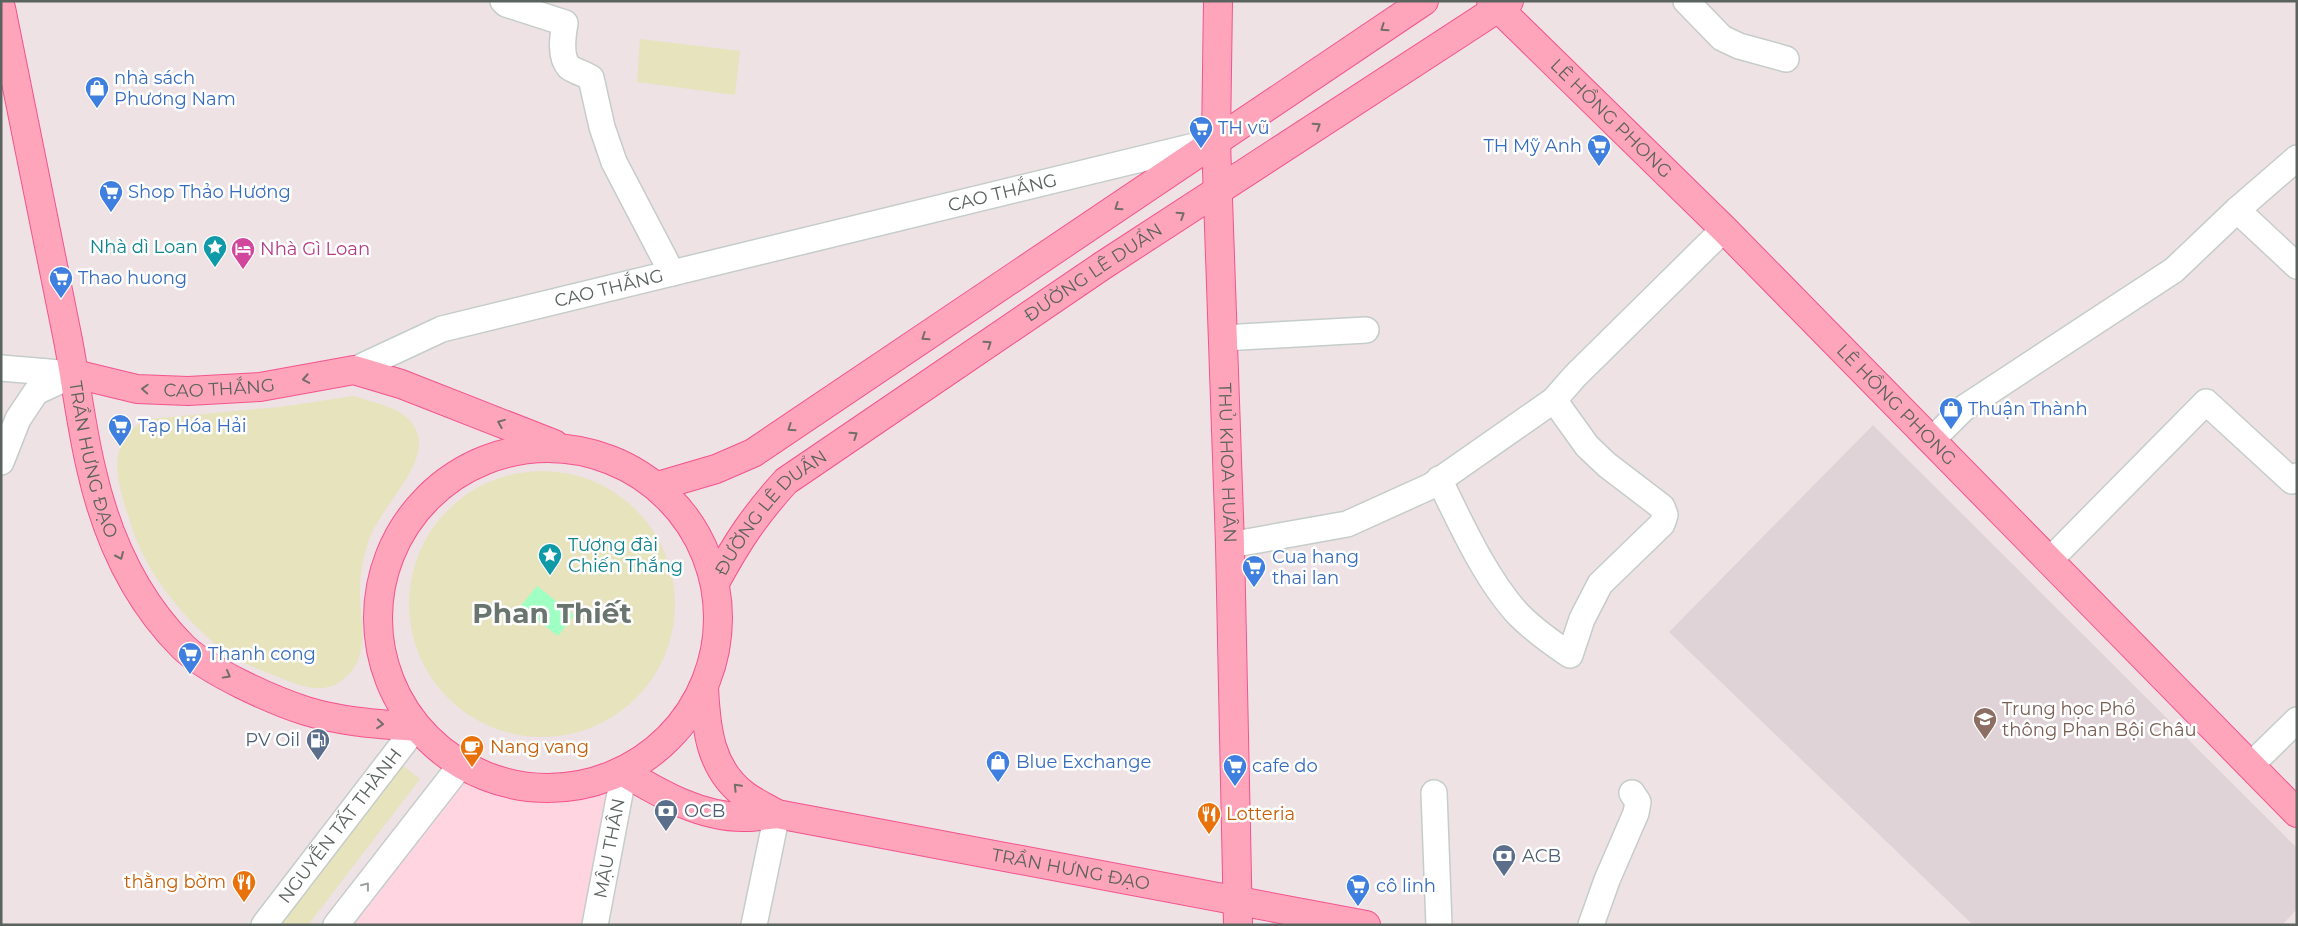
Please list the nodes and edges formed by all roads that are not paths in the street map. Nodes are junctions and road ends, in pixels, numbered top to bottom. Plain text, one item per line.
1 (9, 1) edge
2 (503, 1) edge
3 (1218, 1) edge
4 (1424, 1) edge
5 (1686, 1) edge
6 (1500, 4) edge
7 (4, 19) edge
8 (1786, 58) dead end
9 (1216, 141) junction
10 (2297, 158) edge
11 (1218, 191) junction
12 (2237, 210) junction
13 (1724, 229) junction
14 (2297, 266) edge
15 (672, 274) junction
16 (1366, 330) dead end
17 (1223, 338) junction
18 (1, 368) edge
19 (354, 370) junction
20 (74, 374) junction
21 (1554, 400) junction
22 (1930, 441) junction
23 (562, 448) junction
24 (1, 462) edge
25 (2297, 476) edge
26 (1439, 480) junction
27 (658, 486) junction
28 (1230, 545) junction
29 (2049, 561) junction
30 (715, 583) junction
31 (704, 688) junction
32 (2297, 720) edge
33 (416, 728) junction
34 (460, 766) junction
35 (2250, 766) junction
36 (624, 772) junction
37 (1434, 792) dead end
38 (1632, 793) dead end
39 (2297, 813) edge
40 (777, 814) junction
41 (1238, 913) edge
42 (264, 925) edge
43 (336, 925) edge
44 (595, 925) edge
45 (754, 925) edge
46 (1366, 925) edge
47 (1439, 925) edge
48 (1591, 925) edge

1 - 7 street
2 - 15 street
3 - 9 main road, THỦ KHOA HUÂN
4 -> 9 main road
5 - 8 street
11 -> 6 main road, ĐƯỜNG LÊ DUẨN
6 - 13 main road, LÊ HỒNG PHONG
7 - 20 main road, TRẦN HƯNG ĐẠO
9 - 11 main road, THỦ KHOA HUÂN
9 - 15 street, CAO THẮNG
9 -> 27 main road
10 - 12 street
11 - 17 main road, THỦ KHOA HUÂN
30 -> 11 main road, ĐƯỜNG LÊ DUẨN
12 - 14 street
12 - 22 street
13 - 21 street
13 - 22 main road, LÊ HỒNG PHONG
15 - 19 street, CAO THẮNG
16 - 17 street
17 - 28 main road, THỦ KHOA HUÂN
18 - 20 street, CAO THẮNG
19 -> 20 main road, CAO THẮNG
23 -> 19 main road
20 - 24 street
20 -> 33 main road, TRẦN HƯNG ĐẠO
21 - 26 street
21 - 26 street
22 - 29 main road, LÊ HỒNG PHONG
23 - 27 main road
23 - 33 main road
25 - 29 street
26 - 28 street
27 - 30 main road
28 - 41 main road, THỦ KHOA HUÂN
29 - 35 main road, LÊ HỒNG PHONG
30 - 31 main road
31 - 36 main road
40 -> 31 main road, TRẦN HƯNG ĐẠO
32 - 35 street
33 - 34 main road
33 - 42 street, NGUYỄN TẤT THÀNH
34 - 36 main road
43 -> 34 street
35 - 39 main road, LÊ HỒNG PHONG
36 - 40 main road, TRẦN HƯNG ĐẠO
36 - 44 street, MẬU THÂN
37 - 47 street
38 - 48 street
40 - 41 main road, TRẦN HƯNG ĐẠO
40 - 45 street
41 - 46 main road, TRẦN HƯNG ĐẠO

